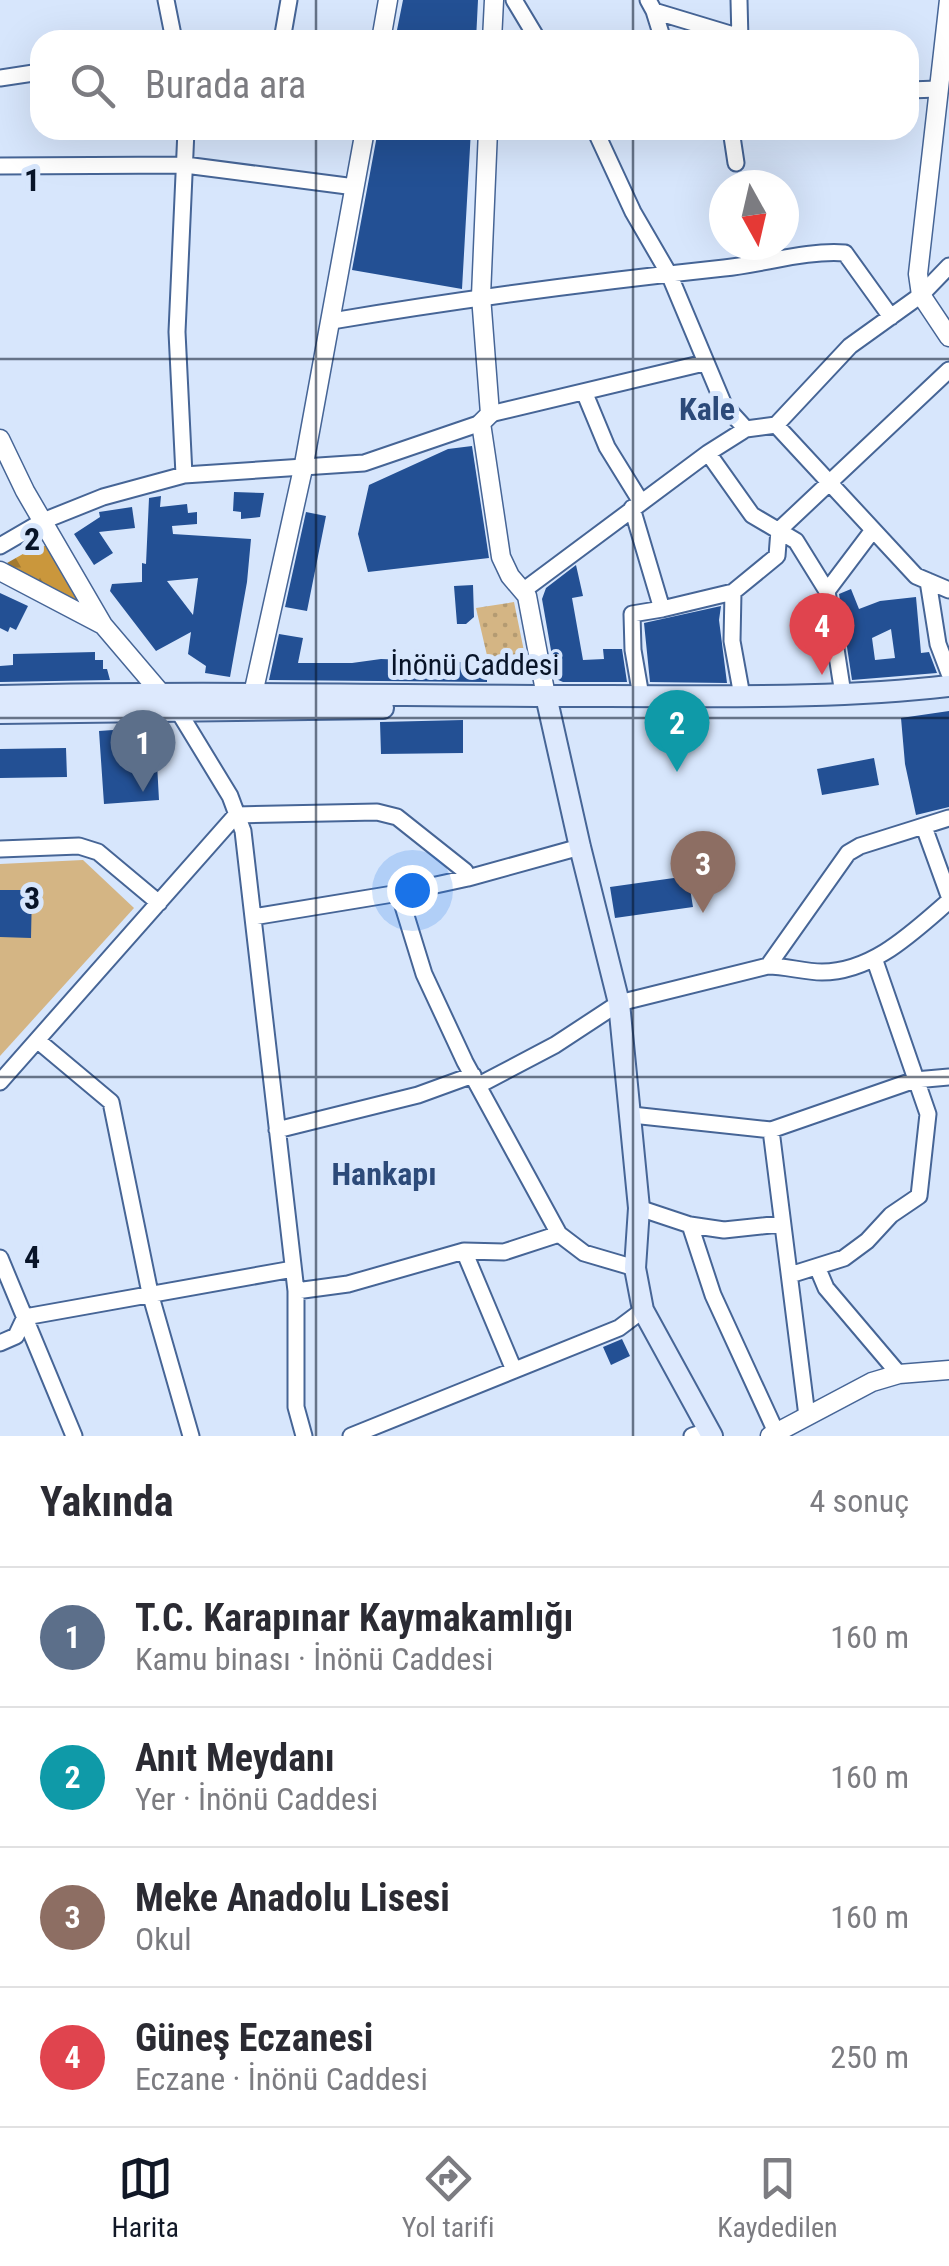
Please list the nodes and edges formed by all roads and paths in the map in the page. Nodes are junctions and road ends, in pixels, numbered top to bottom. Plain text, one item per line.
1 (166, 0) edge
2 (290, 0) edge
3 (388, 0) edge
4 (494, 0) edge
5 (514, 0) edge
6 (739, 0) edge
7 (948, 0) edge
8 (651, 6) edge
9 (172, 30) edge
10 (284, 30) edge
11 (383, 30) edge
12 (492, 30) edge
13 (532, 30) edge
14 (659, 30) edge
15 (719, 30) edge
16 (743, 30) edge
17 (30, 74) edge
18 (0, 78) edge
19 (938, 89) junction
20 (919, 90) edge
21 (186, 140) edge
22 (363, 140) edge
23 (488, 140) edge
24 (600, 140) edge
25 (732, 140) edge
26 (736, 164) dead end
27 (185, 165) junction
28 (0, 166) edge
29 (354, 187) junction
30 (949, 266) edge
31 (668, 274) junction
32 (921, 295) junction
33 (481, 296) junction
34 (891, 316) junction
35 (332, 321) junction
36 (949, 338) edge
37 (704, 363) junction
38 (949, 370) edge
39 (585, 394) junction
40 (485, 419) junction
41 (776, 425) junction
42 (746, 429) junction
43 (0, 439) edge
44 (708, 453) junction
45 (304, 464) junction
46 (184, 474) junction
47 (829, 480) junction
48 (637, 505) junction
49 (44, 520) junction
50 (779, 530) junction
51 (873, 530) junction
52 (0, 546) edge
53 (0, 570) edge
54 (928, 581) junction
55 (524, 590) junction
56 (949, 590) edge
57 (828, 591) junction
58 (734, 592) junction
59 (662, 608) junction
60 (103, 624) junction
61 (949, 673) edge
62 (949, 686) edge
63 (160, 692) junction
64 (843, 694) junction
65 (0, 696) edge
66 (640, 696) junction
67 (742, 696) junction
68 (949, 698) edge
69 (252, 700) junction
70 (547, 702) junction
71 (176, 709) junction
72 (0, 712) edge
73 (236, 815) junction
74 (949, 818) edge
75 (924, 826) junction
76 (580, 847) junction
77 (0, 849) edge
78 (468, 878) junction
79 (398, 893) junction
80 (949, 899) edge
81 (159, 903) junction
82 (253, 917) junction
83 (874, 958) junction
84 (768, 966) junction
85 (620, 1003) junction
86 (37, 1040) junction
87 (949, 1077) edge
88 (476, 1080) junction
89 (915, 1080) junction
90 (0, 1082) edge
91 (632, 1115) junction
92 (277, 1130) junction
93 (771, 1130) junction
94 (639, 1208) junction
95 (781, 1224) junction
96 (690, 1225) junction
97 (559, 1234) junction
98 (464, 1252) junction
99 (0, 1258) edge
100 (635, 1268) junction
101 (294, 1269) junction
102 (818, 1269) junction
103 (790, 1275) junction
104 (296, 1291) junction
105 (150, 1293) junction
106 (643, 1310) junction
107 (24, 1317) junction
108 (0, 1343) edge
109 (514, 1370) junction
110 (949, 1370) edge
111 (899, 1374) junction
112 (807, 1416) junction
113 (704, 1434) edge
114 (773, 1434) edge
115 (74, 1436) edge
116 (191, 1436) edge
117 (304, 1436) edge
118 (351, 1436) edge

1 - 9 street
2 - 10 street
3 - 11 street
4 - 12 street
5 - 13 street
6 - 16 street
7 - 19 street
8 - 14 street
8 - 15 street
17 - 18 street
19 - 20 street
19 - 32 street
21 - 27 street
22 - 29 street
23 - 33 street
24 - 31 street
25 - 26 street
27 - 28 street
27 - 29 street
27 - 46 street
29 - 35 street
30 - 32 street
31 - 33 street
31 - 34 street
31 - 37 street
32 - 34 street
32 - 36 street
33 - 35 street
33 - 40 street
34 - 41 street
35 - 45 street
37 - 39 street
37 - 42 street
38 - 47 street
39 - 40 street
39 - 48 street
40 - 45 street
40 - 55 street
41 - 42 street
41 - 47 street
42 - 44 street
43 - 49 street
44 - 48 street
44 - 50 street
45 - 46 street
45 - 69 street
46 - 49 street
47 - 50 street
47 - 51 street
48 - 55 street
48 - 59 street
49 - 52 street
49 - 60 street
50 - 57 street
50 - 58 street
51 - 54 street
51 - 57 street
53 - 60 street
54 - 56 street
54 - 61 street
55 - 70 street
57 - 64 street
58 - 59 street
58 - 67 street
59 - 66 street
60 - 63 street
62 - 64 main road, İnönü Caddesi
63 - 65 main road, İnönü Caddesi
63 - 69 main road, İnönü Caddesi
63 - 71 street
64 - 67 main road, İnönü Caddesi
66 - 67 main road, İnönü Caddesi
66 - 70 main road, İnönü Caddesi
68 - 70 main road, İnönü Caddesi
69 - 70 main road, İnönü Caddesi
69 - 71 main road, İnönü Caddesi
70 - 76 main road
71 - 72 main road, İnönü Caddesi
71 - 73 street
73 - 78 street
73 - 81 street
73 - 82 street
74 - 75 street
75 - 80 street
75 - 84 street
76 - 78 street
76 - 85 main road
77 - 81 street
78 - 79 street
79 - 82 street
79 - 88 street
80 - 83 street
81 - 86 street
82 - 92 street
83 - 84 street
83 - 89 street
84 - 85 street
85 - 88 street
85 - 91 main road
86 - 90 street
86 - 105 street
87 - 89 street
88 - 92 street
88 - 97 street
89 - 93 street
89 - 102 street
91 - 93 street
91 - 94 main road
92 - 101 street
93 - 95 street
94 - 96 street
94 - 100 main road
95 - 96 street
95 - 103 street
96 - 114 street
97 - 98 street
97 - 100 street
98 - 104 street
98 - 109 street
99 - 107 street
100 - 106 main road
101 - 104 street
101 - 105 street
102 - 103 street
102 - 111 street
103 - 112 street
104 - 117 street
105 - 107 street
105 - 116 street
106 - 109 street
106 - 113 main road
107 - 108 street
107 - 115 street
109 - 118 street
110 - 111 street
111 - 112 street
112 - 114 street

